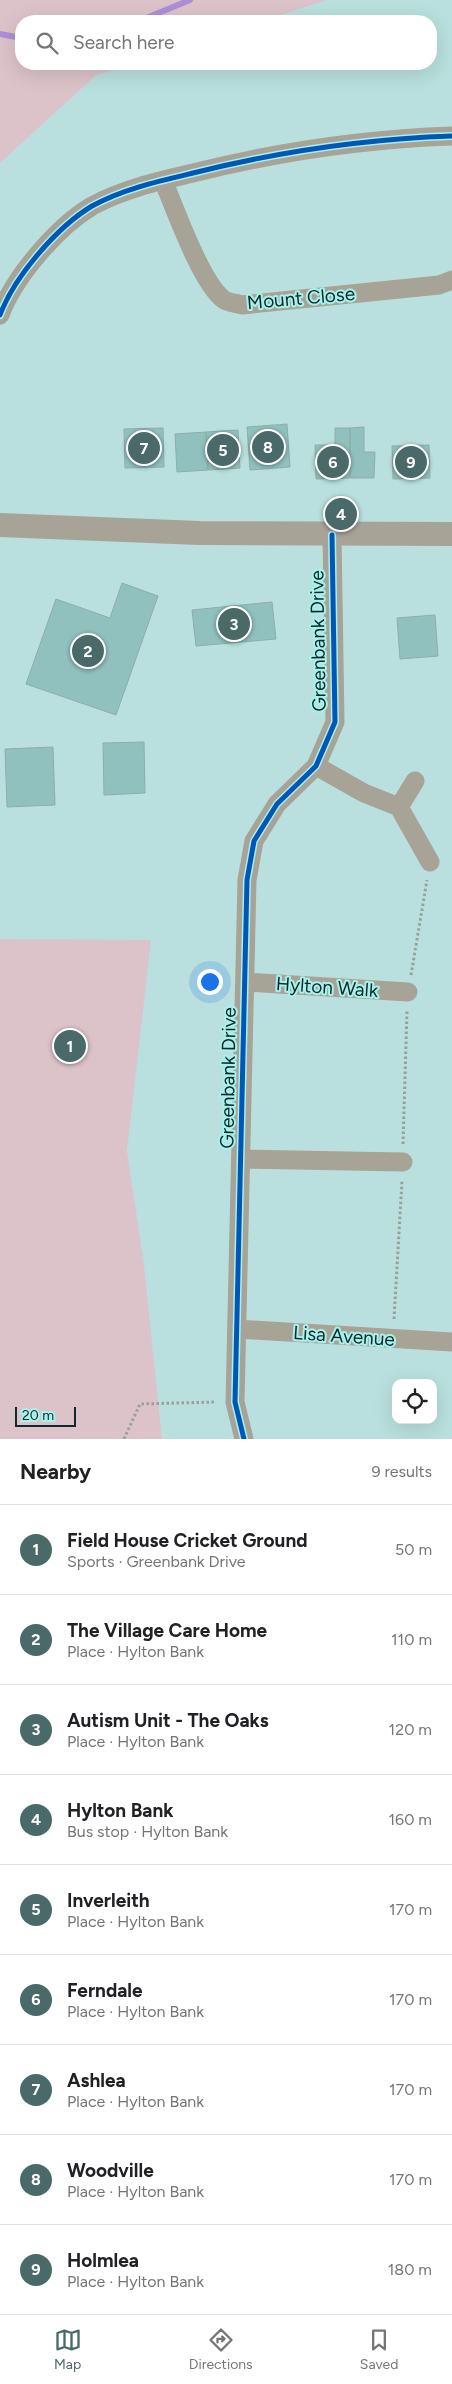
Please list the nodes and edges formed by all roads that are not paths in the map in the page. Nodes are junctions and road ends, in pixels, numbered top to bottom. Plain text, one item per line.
1 (452, 136) edge
2 (163, 180) junction
3 (452, 280) edge
4 (0, 315) edge
5 (0, 525) edge
6 (452, 534) edge
7 (332, 535) junction
8 (316, 766) junction
9 (415, 781) dead end
10 (399, 807) junction
11 (430, 862) road end
12 (245, 982) junction
13 (408, 992) road end
14 (241, 1159) junction
15 (403, 1162) road end
16 (236, 1329) junction
17 (452, 1342) edge
18 (244, 1439) edge

1 - 2 street
2 - 3 street, Mount Close
2 - 4 street
5 - 7 street
6 - 7 street
7 - 8 street, Greenbank Drive
8 - 10 street
8 - 12 street, Greenbank Drive
9 - 10 street
10 - 11 street
12 - 13 street, Hylton Walk
12 - 14 street, Greenbank Drive
14 - 15 street
14 - 16 street, Greenbank Drive
16 - 17 street, Lisa Avenue
16 - 18 street, Greenbank Drive

